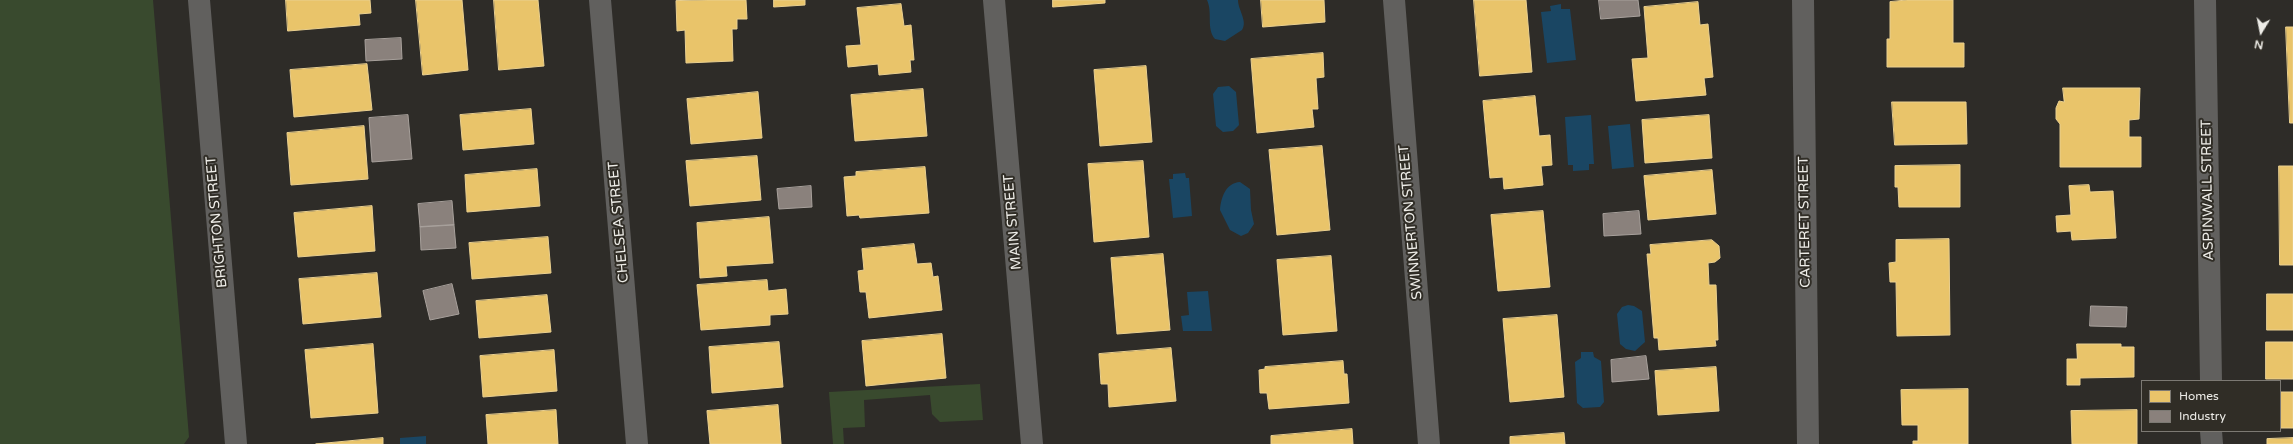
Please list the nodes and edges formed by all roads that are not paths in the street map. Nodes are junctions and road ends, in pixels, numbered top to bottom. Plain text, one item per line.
1 (199, 0) edge
2 (600, 0) edge
3 (994, 0) edge
4 (1394, 0) edge
5 (1803, 0) edge
6 (2205, 0) edge
7 (2211, 380) edge
8 (2212, 432) edge
9 (236, 444) edge
10 (637, 444) edge
11 (1032, 444) edge
12 (1429, 444) edge
13 (1808, 444) edge
14 (2212, 444) edge

1 - 9 street, BRIGHTON STREET
2 - 10 street, CHELSEA STREET
3 - 11 street, MAIN STREET
4 - 12 street, SWINNERTON STREET
5 - 13 street, CARTERET STREET
6 - 7 street, ASPINWALL STREET
8 - 14 street

